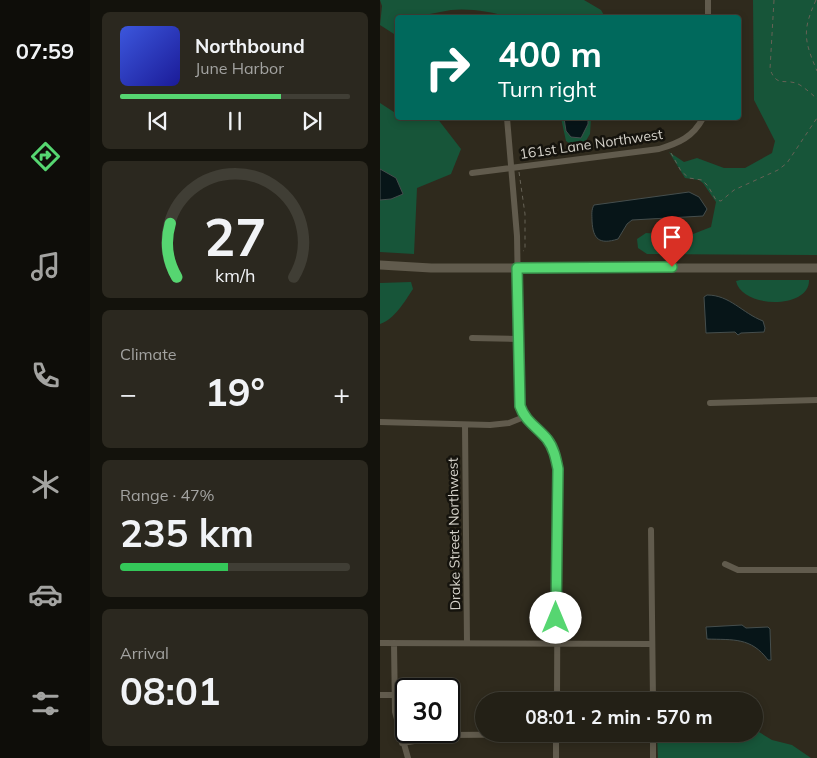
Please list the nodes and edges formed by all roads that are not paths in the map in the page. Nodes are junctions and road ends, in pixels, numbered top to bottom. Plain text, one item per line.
1 (708, 0) edge
2 (708, 15) edge
3 (507, 120) edge
4 (701, 120) edge
5 (515, 167) junction
6 (472, 173) dead end
7 (380, 265) edge
8 (517, 268) junction
9 (817, 268) edge
10 (472, 338) dead end
11 (518, 339) junction
12 (817, 400) edge
13 (710, 403) dead end
14 (524, 417) junction
15 (380, 422) edge
16 (465, 425) junction
17 (651, 530) dead end
18 (725, 564) dead end
19 (817, 570) edge
20 (380, 642) edge
21 (394, 642) junction
22 (467, 643) junction
23 (556, 644) junction
24 (651, 644) junction
25 (557, 692) edge
26 (652, 692) edge
27 (380, 695) edge
28 (393, 695) junction
29 (395, 716) edge
30 (460, 735) edge
31 (475, 735) edge
32 (556, 742) edge
33 (653, 742) edge
34 (402, 743) edge
35 (408, 758) edge
36 (556, 758) edge
37 (653, 758) edge

1 - 2 street
3 - 5 street
4 - 5 street, 161st Lane Northwest
5 - 6 street, 161st Lane Northwest
5 - 8 street
7 - 8 main road
8 - 9 main road
8 - 11 street
10 - 11 street
11 - 14 street
12 - 13 street
14 - 16 street
14 - 23 street
15 - 16 street
16 - 22 street, Drake Street Northwest
17 - 24 street
18 - 19 street
20 - 21 street
21 - 22 street
21 - 28 street
22 - 23 street
23 - 24 street
23 - 25 street
24 - 26 street
27 - 28 street
28 - 29 street
30 - 31 street
32 - 36 street
33 - 37 street
34 - 35 street

